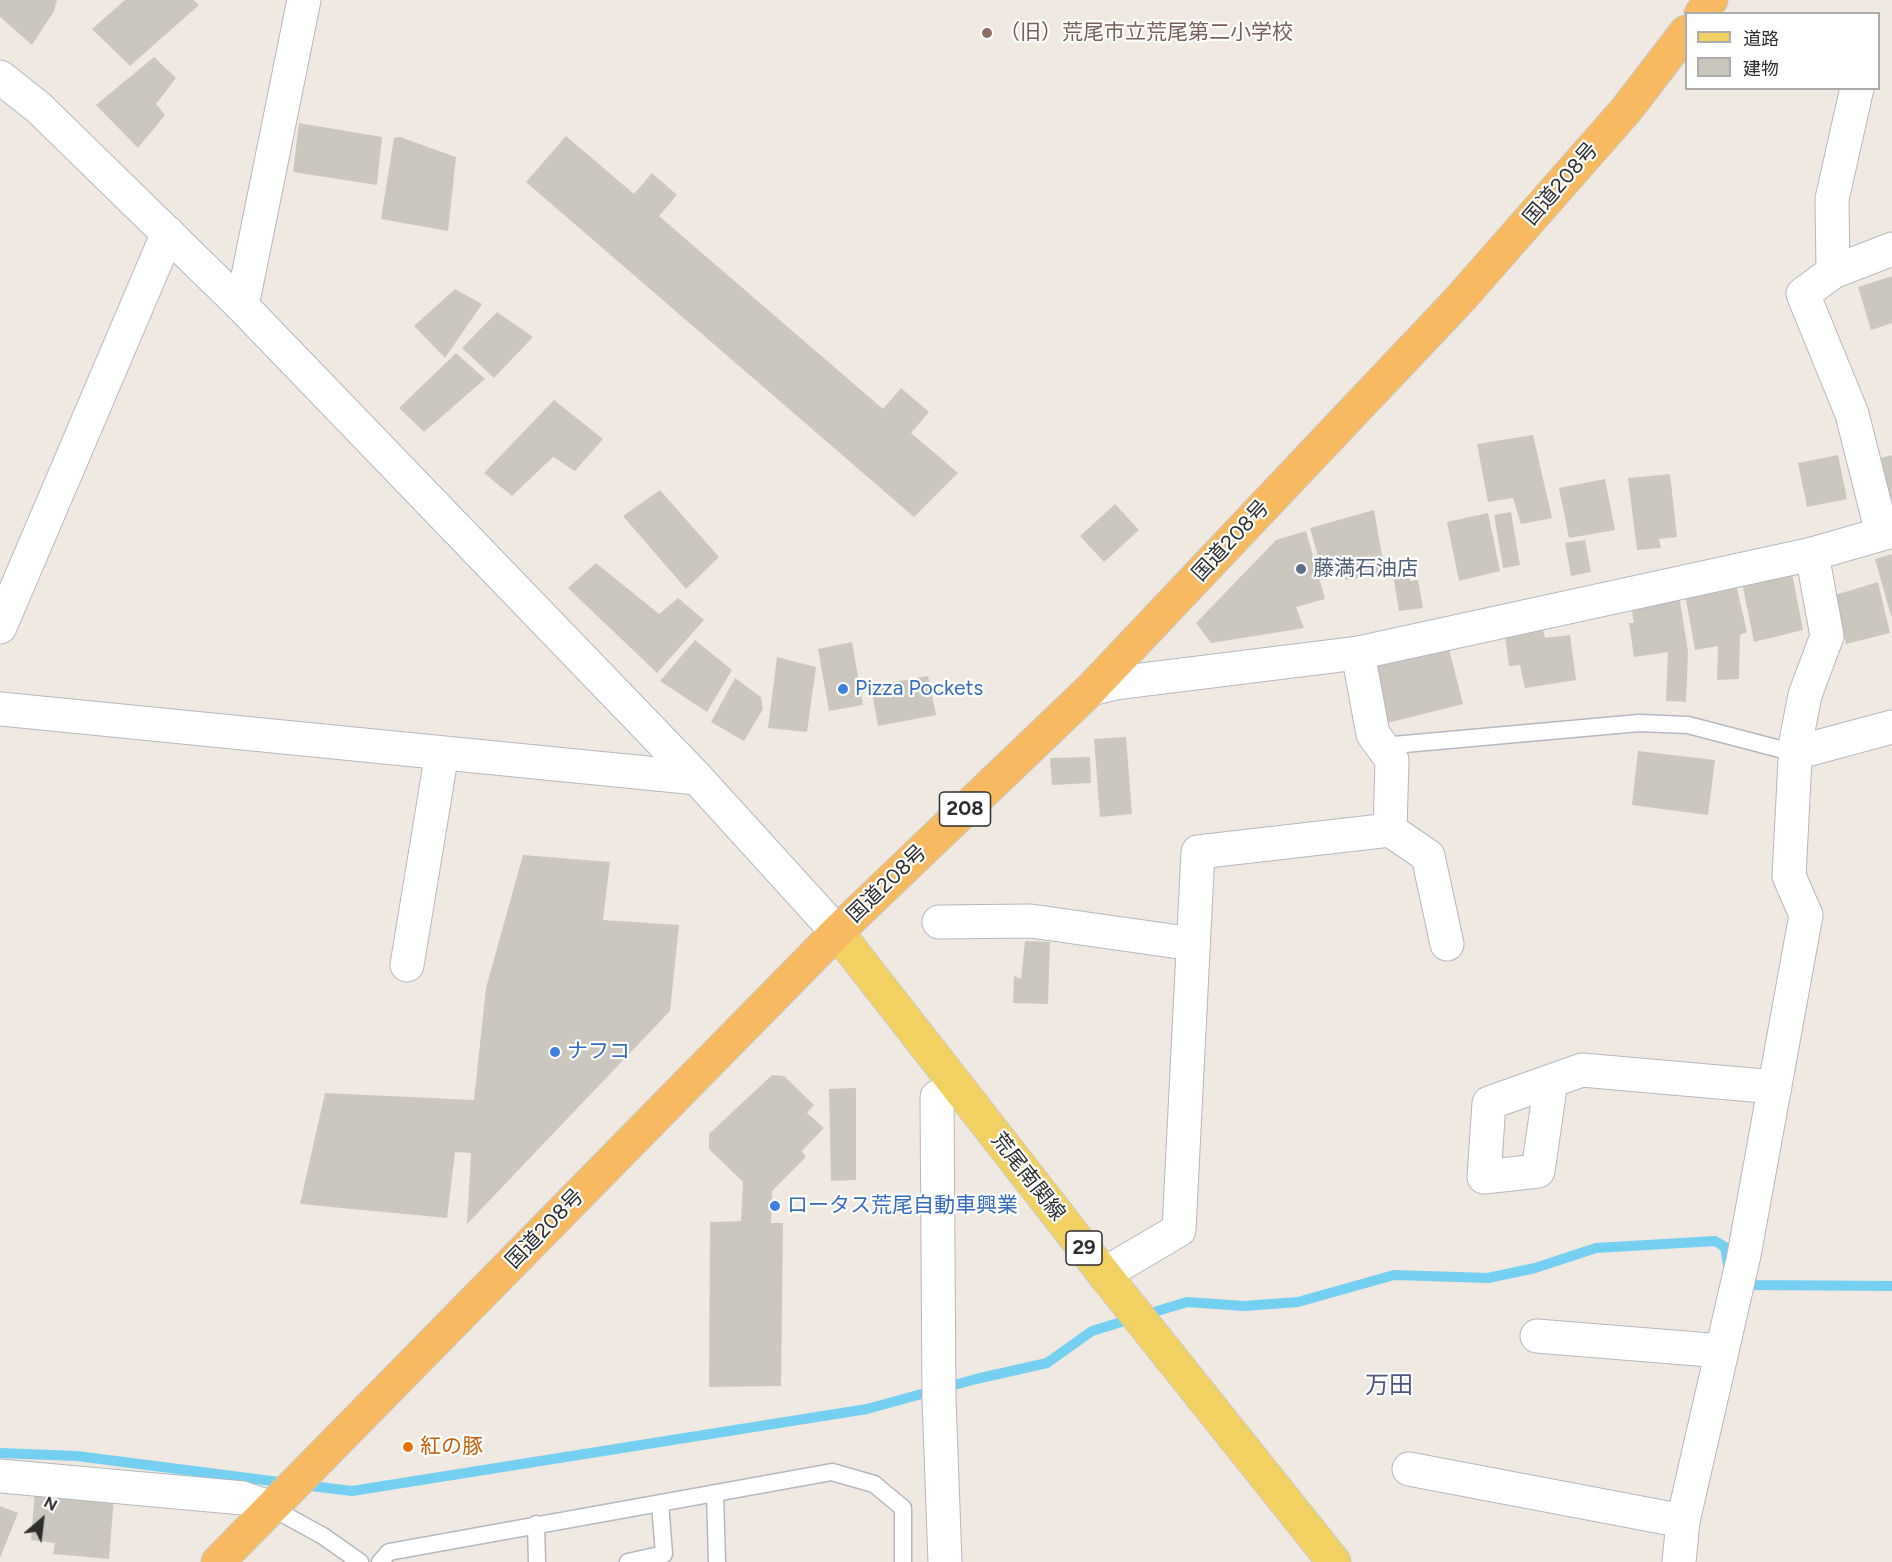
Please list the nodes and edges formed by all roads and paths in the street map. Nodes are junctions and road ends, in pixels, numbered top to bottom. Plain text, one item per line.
1 (304, 0) edge
2 (1685, 34) edge
3 (0, 77) edge
4 (1857, 90) edge
5 (168, 232) junction
6 (1892, 249) edge
7 (1833, 272) junction
8 (242, 306) junction
9 (1887, 532) edge
10 (1812, 554) junction
11 (0, 627) edge
12 (1358, 653) junction
13 (1091, 689) junction
14 (0, 709) edge
15 (1892, 727) edge
16 (1382, 746) junction
17 (442, 753) junction
18 (1795, 753) junction
19 (697, 778) junction
20 (1390, 830) junction
21 (939, 922) dead end
22 (837, 932) junction
23 (1193, 944) junction
24 (1447, 944) dead end
25 (407, 965) dead end
26 (1551, 1081) dead end
27 (1775, 1087) junction
28 (959, 1088) junction
29 (1104, 1274) junction
30 (1537, 1336) dead end
31 (1722, 1351) junction
32 (1409, 1469) dead end
33 (0, 1476) edge
34 (715, 1494) junction
35 (660, 1503) junction
36 (272, 1508) junction
37 (1683, 1521) junction
38 (536, 1524) junction
39 (218, 1562) edge
40 (360, 1562) edge
41 (380, 1562) edge
42 (537, 1562) edge
43 (628, 1562) edge
44 (717, 1562) edge
45 (903, 1562) edge
46 (945, 1562) edge
47 (1334, 1562) edge
48 (1679, 1562) edge

1 - 8 street
2 - 13 highway, 国道208号 / 208
3 - 5 street
4 - 7 street
5 - 8 street
5 - 11 street
6 - 7 street
7 - 9 street
8 - 19 street
9 - 10 street
10 - 12 street
10 - 18 street
12 - 13 street
12 - 16 street
13 - 22 highway, 国道208号 / 208
14 - 17 street
15 - 18 street
16 - 18 lane
16 - 20 street
17 - 19 street
17 - 25 street
18 - 27 street
19 - 22 street
20 - 23 street
20 - 24 street
21 - 23 street
22 - 28 main road, 荒尾南関線 / 29
22 - 36 highway, 国道208号 / 208
23 - 29 street
26 - 27 street
27 - 31 street
28 - 29 main road, 荒尾南関線 / 29
28 - 46 street
29 - 47 main road, 荒尾南関線 / 29
30 - 31 street
31 - 37 street
32 - 37 street
33 - 36 street
34 - 35 lane
34 - 44 lane
34 - 45 lane
35 - 38 lane
35 - 43 lane
36 - 39 highway, 国道208号 / 208
36 - 40 lane
37 - 48 street
38 - 41 lane
38 - 42 lane

